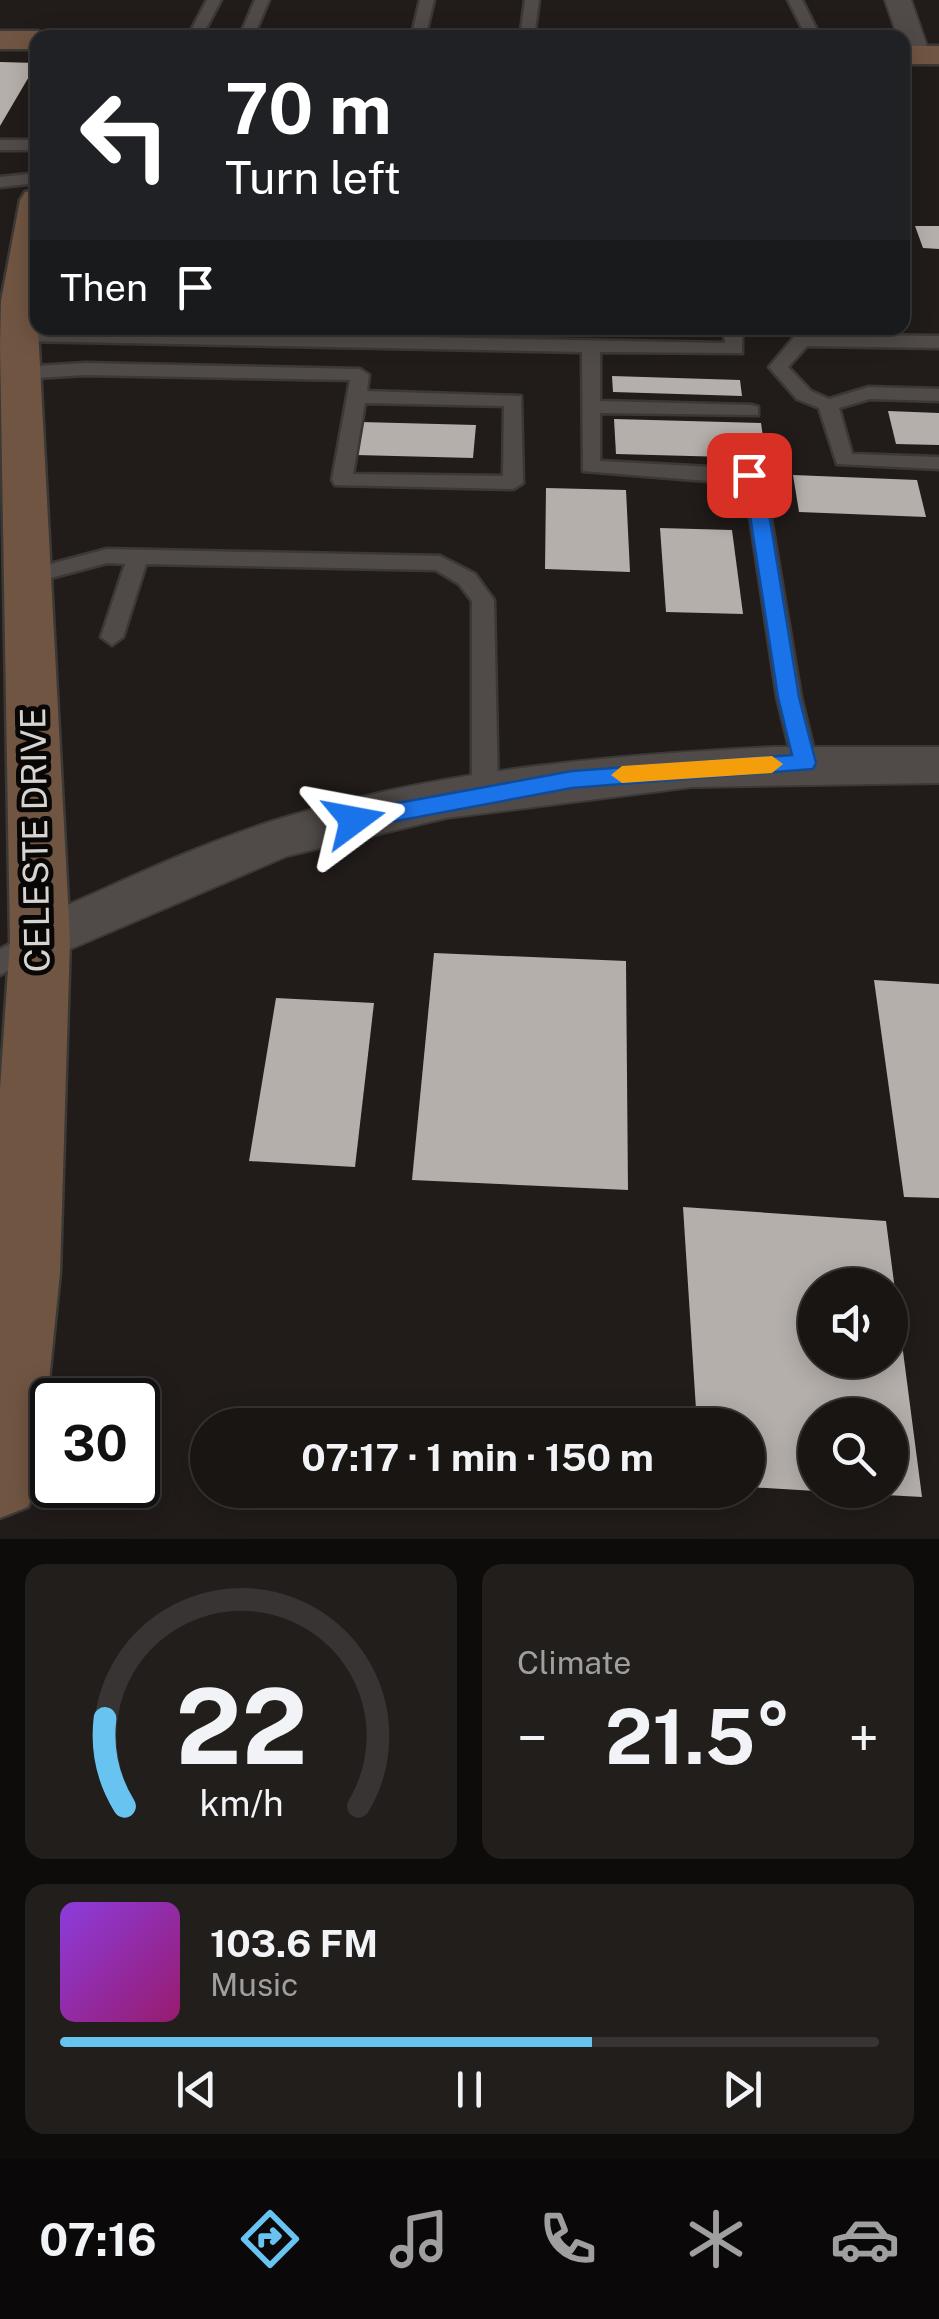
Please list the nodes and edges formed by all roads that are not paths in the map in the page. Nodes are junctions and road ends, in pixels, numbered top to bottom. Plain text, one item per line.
1 (214, 0) edge
2 (262, 0) edge
3 (427, 0) edge
4 (532, 0) edge
5 (795, 0) edge
6 (898, 0) edge
7 (198, 30) edge
8 (249, 30) edge
9 (420, 30) edge
10 (529, 30) edge
11 (810, 30) edge
12 (0, 40) edge
13 (30, 40) edge
14 (920, 55) edge
15 (0, 144) edge
16 (30, 145) edge
17 (30, 179) edge
18 (0, 182) edge
19 (30, 239) edge
20 (14, 318) edge
21 (38, 335) edge
22 (391, 335) edge
23 (734, 335) edge
24 (650, 337) edge
25 (939, 342) edge
26 (591, 344) junction
27 (939, 395) edge
28 (356, 397) junction
29 (828, 405) junction
30 (590, 406) junction
31 (751, 411) dead end
32 (939, 463) edge
33 (138, 556) junction
34 (28, 577) junction
35 (112, 637) dead end
36 (16, 691) edge
37 (805, 763) junction
38 (939, 765) edge
39 (485, 794) junction
40 (20, 952) edge
41 (18, 1078) edge
42 (1, 1465) edge

1 - 7 lane
2 - 8 lane
3 - 9 lane
4 - 10 lane
5 - 11 lane
6 - 14 street
12 - 13 street
15 - 16 lane
17 - 18 lane
19 - 20 street, CELESTE DRIVE
20 - 34 street, CELESTE DRIVE
21 - 28 lane
22 - 26 lane
23 - 24 lane
24 - 26 lane
25 - 29 lane
26 - 30 lane
27 - 29 lane
28 - 28 lane
29 - 32 lane
30 - 31 lane
30 - 37 lane
33 - 34 lane
33 - 35 lane
33 - 39 lane
34 - 36 street, CELESTE DRIVE
36 - 40 street, CELESTE DRIVE
37 - 38 street
37 - 39 street
39 - 40 street
40 - 41 street, CELESTE DRIVE
41 - 42 street, CELESTE DRIVE

